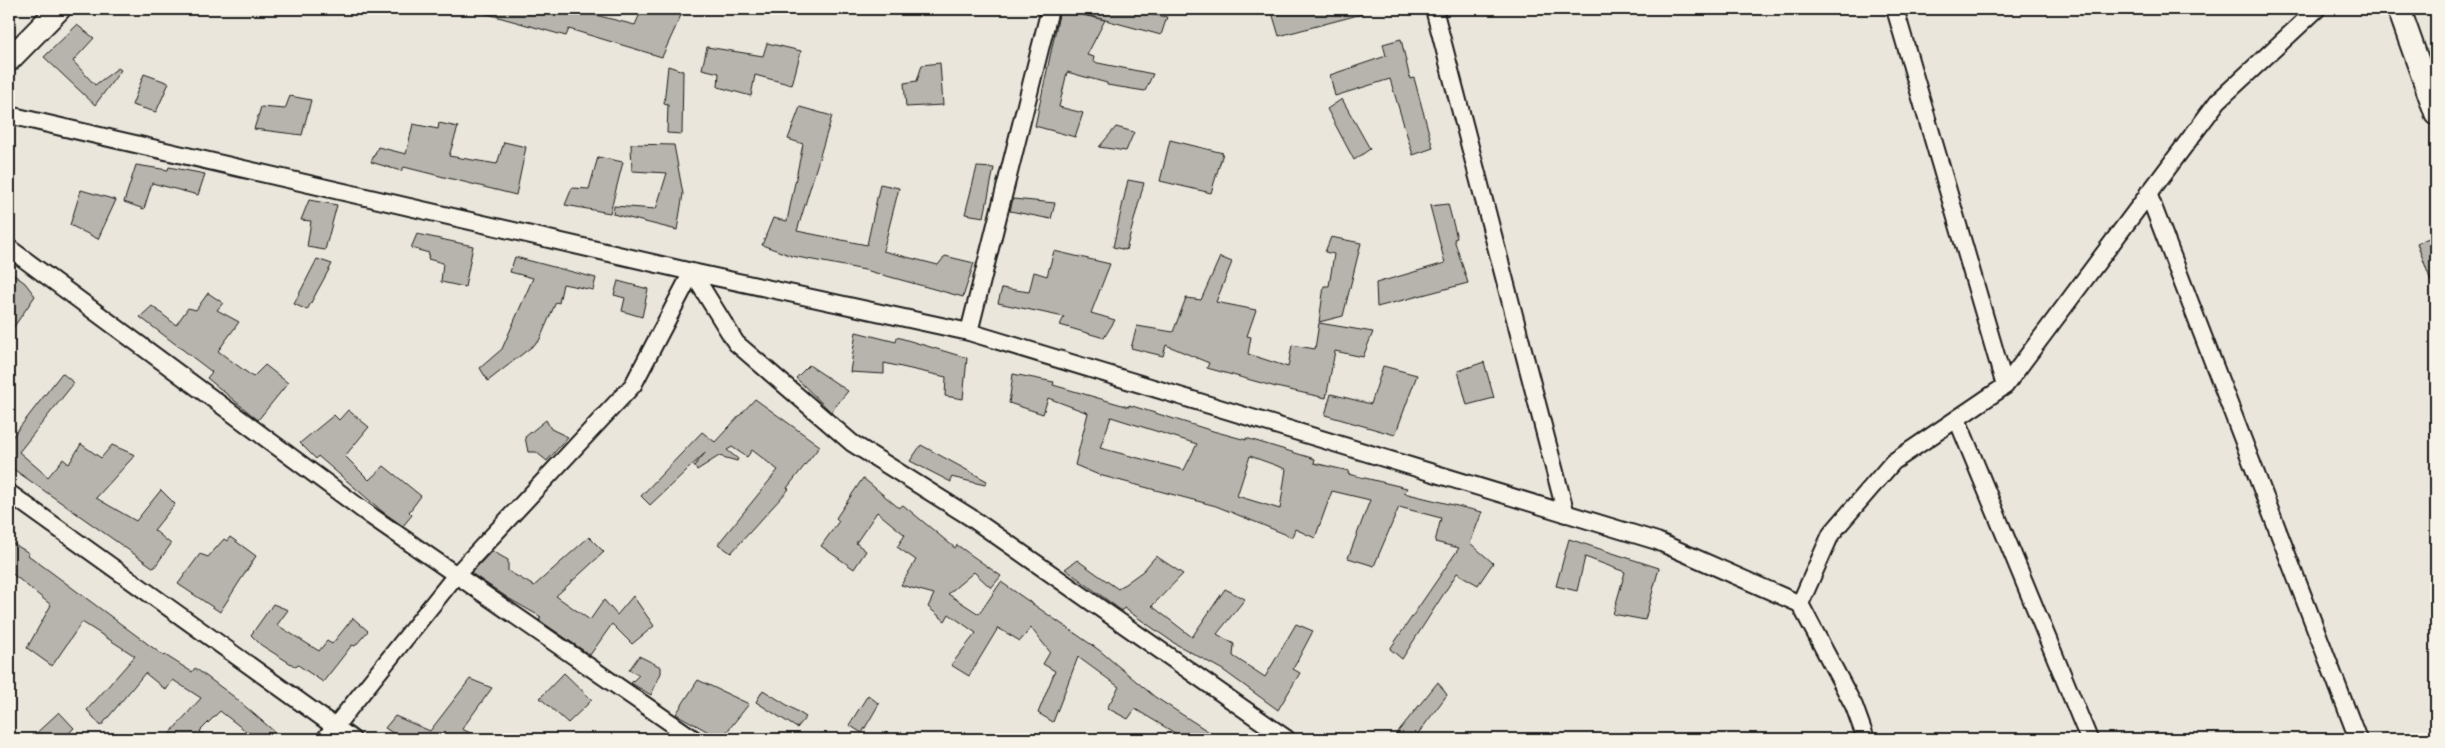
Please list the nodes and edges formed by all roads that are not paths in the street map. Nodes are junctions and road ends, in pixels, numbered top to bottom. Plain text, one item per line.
1 (59, 9) edge
2 (1050, 9) edge
3 (1434, 9) edge
4 (1895, 9) edge
5 (2317, 9) edge
6 (2399, 9) edge
7 (9, 60) edge
8 (2436, 113) edge
9 (9, 115) edge
10 (2148, 193) junction
11 (9, 248) edge
12 (692, 272) junction
13 (969, 332) junction
14 (2005, 386) junction
15 (1957, 419) junction
16 (9, 493) edge
17 (1566, 514) junction
18 (456, 575) junction
19 (1800, 604) junction
20 (330, 733) edge
21 (352, 739) edge
22 (694, 739) edge
23 (1287, 739) edge
24 (1866, 739) edge
25 (2089, 739) edge
26 (2358, 739) edge

1 - 7 street
2 - 13 street
3 - 17 street
4 - 14 street
5 - 10 street
6 - 8 street
9 - 12 street
10 - 14 street
10 - 26 street
11 - 18 street
12 - 13 street
12 - 18 street
12 - 23 street
13 - 17 street
14 - 15 street
15 - 19 street
15 - 25 street
16 - 20 street
17 - 19 street
18 - 20 street
18 - 22 street
19 - 24 street
20 - 21 street

